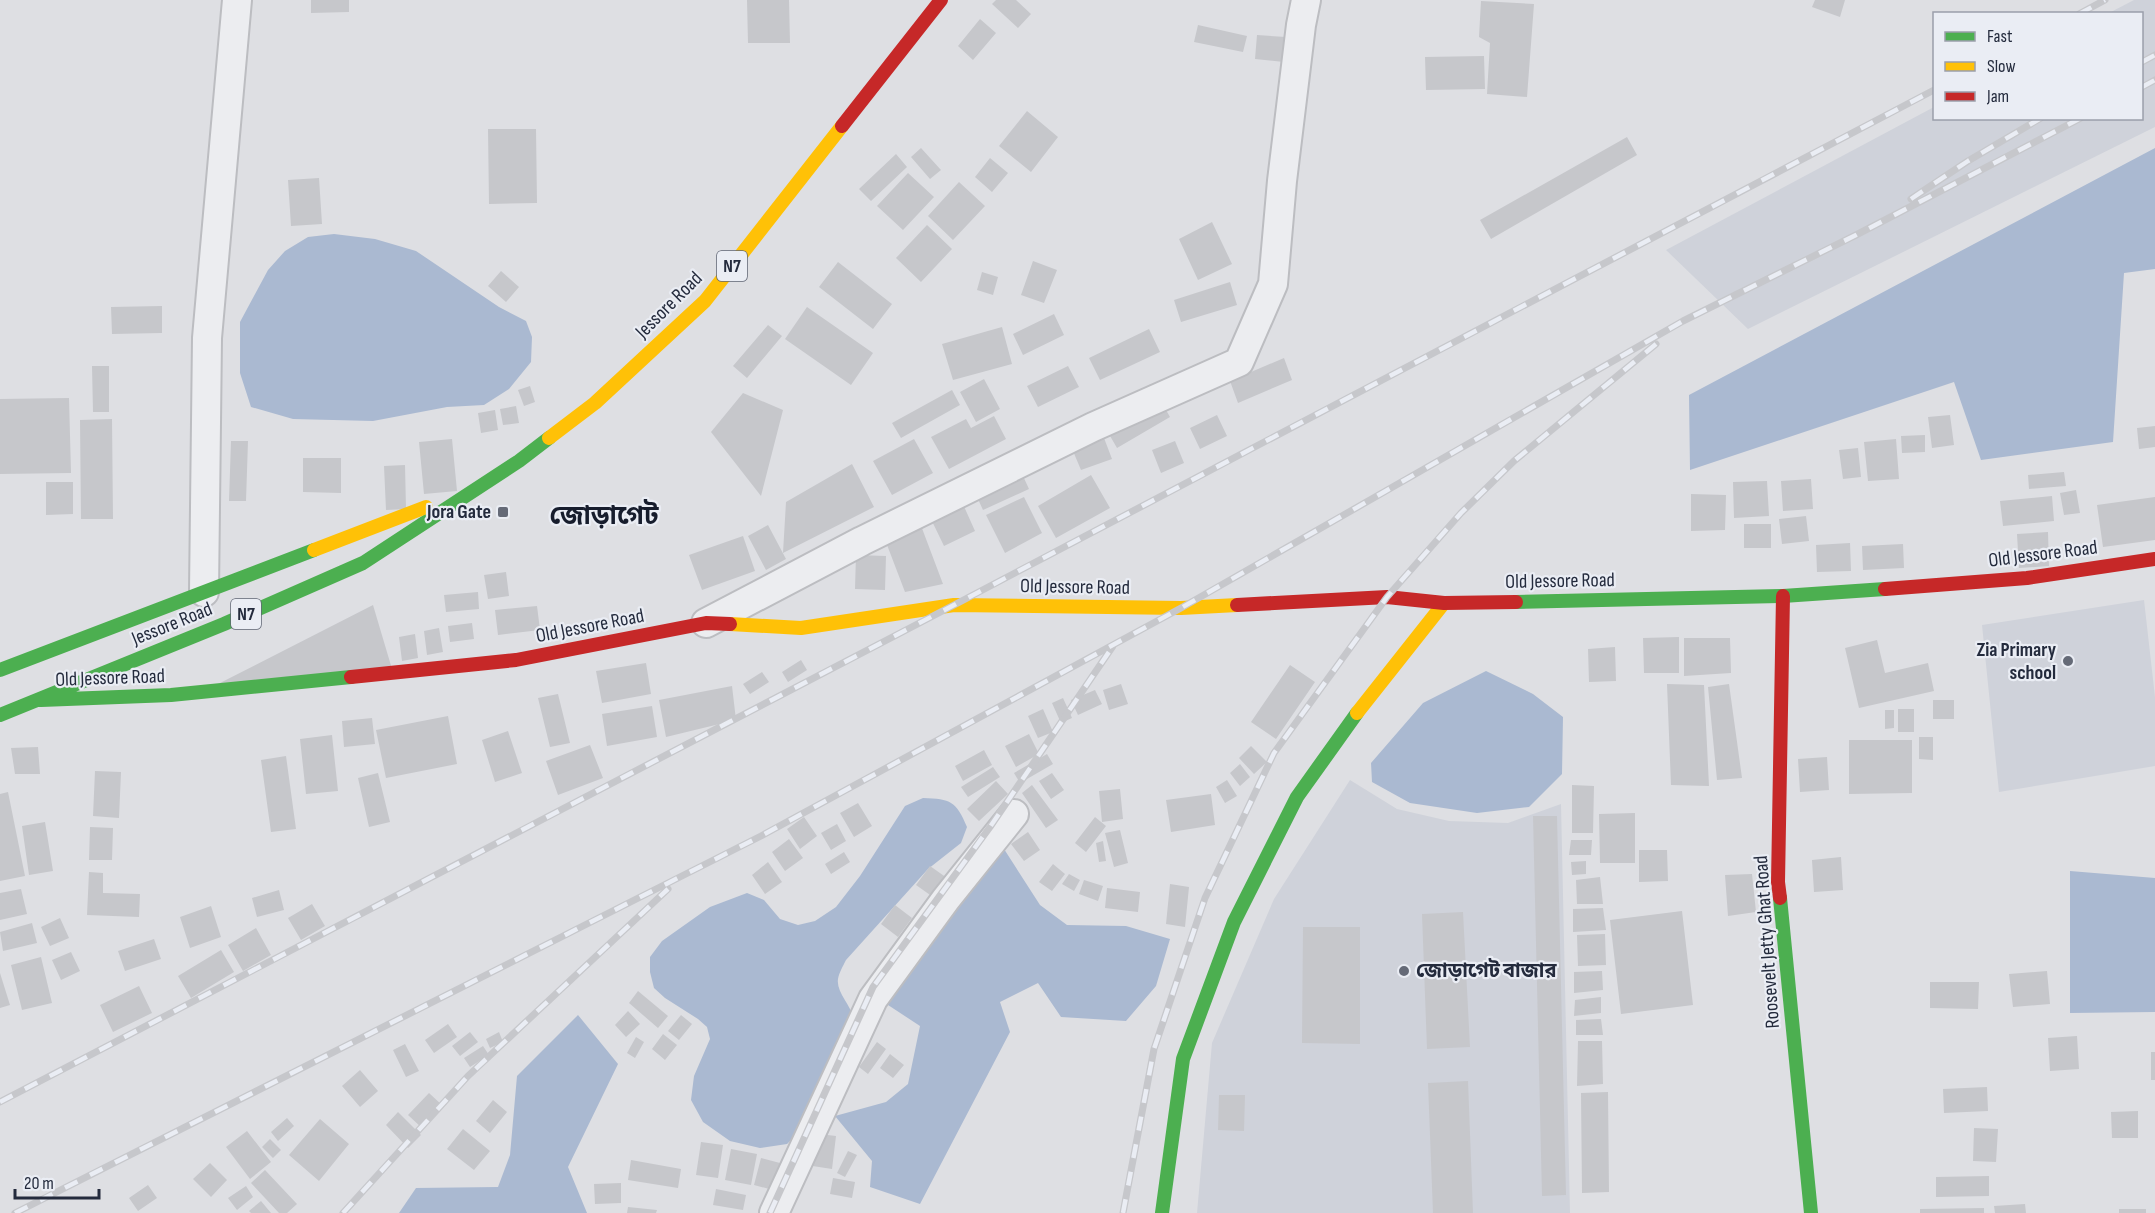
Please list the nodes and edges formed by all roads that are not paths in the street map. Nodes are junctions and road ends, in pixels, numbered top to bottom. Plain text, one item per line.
1 (237, 0) edge
2 (941, 0) edge
3 (1306, 0) edge
4 (478, 488) junction
5 (2155, 559) edge
6 (204, 592) junction
7 (1783, 596) junction
8 (1444, 603) junction
9 (706, 623) junction
10 (0, 670) edge
11 (0, 700) edge
12 (34, 700) junction
13 (0, 715) edge
14 (1014, 814) dead end
15 (774, 1213) edge
16 (1162, 1213) edge
17 (1811, 1213) edge

1 - 6 street
2 - 4 main road, Jessore Road / N7
3 - 9 street
4 - 6 main road, Jessore Road / N7
4 - 12 main road, Jessore Road / N7
5 - 7 main road, Old Jessore Road
6 - 10 main road, Jessore Road / N7
7 - 8 main road, Old Jessore Road
7 - 17 main road, Roosevelt Jetty Ghat Road
8 - 9 main road, Old Jessore Road
8 - 16 main road
9 - 12 main road, Old Jessore Road
11 - 12 main road, Old Jessore Road
12 - 13 main road, Jessore Road / N7
14 - 15 street

